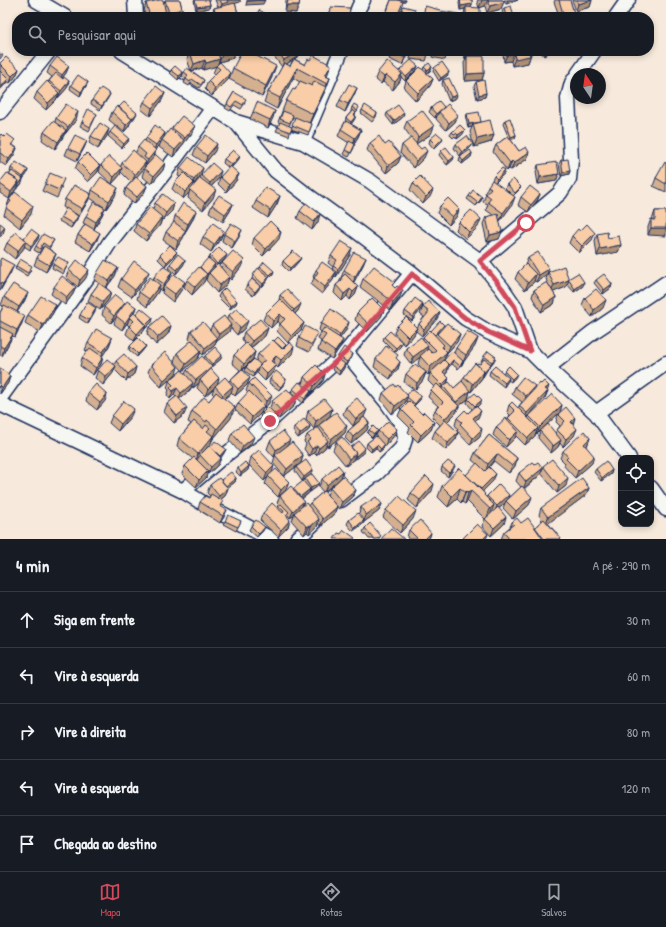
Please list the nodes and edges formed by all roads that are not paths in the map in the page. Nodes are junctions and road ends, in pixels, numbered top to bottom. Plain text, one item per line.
1 (36, 0) edge
2 (135, 0) edge
3 (364, 0) edge
4 (628, 0) edge
5 (56, 12) edge
6 (136, 12) edge
7 (357, 12) edge
8 (620, 12) edge
9 (45, 56) edge
10 (339, 56) edge
11 (591, 56) edge
12 (140, 57) edge
13 (582, 68) edge
14 (570, 90) edge
15 (213, 108) junction
16 (0, 112) edge
17 (236, 122) junction
18 (303, 142) junction
19 (480, 261) junction
20 (412, 274) junction
21 (666, 283) edge
22 (530, 351) junction
23 (346, 352) junction
24 (666, 363) edge
25 (547, 368) junction
26 (0, 398) edge
27 (0, 404) edge
28 (596, 413) junction
29 (627, 455) edge
30 (183, 491) junction
31 (653, 491) edge
32 (666, 508) edge
33 (271, 539) edge
34 (297, 539) edge

1 - 5 street
2 - 6 street
3 - 7 street
4 - 8 street
9 - 16 street
10 - 18 street
11 - 13 street
12 - 15 street
14 - 19 street
15 - 17 street
15 - 26 street
17 - 18 street
17 - 20 street
18 - 19 street
19 - 22 street
20 - 22 street
20 - 23 street
21 - 25 street
22 - 25 street
23 - 30 street
23 - 34 street
24 - 28 street
25 - 28 street
27 - 30 street
28 - 29 street
30 - 33 street
31 - 32 street

